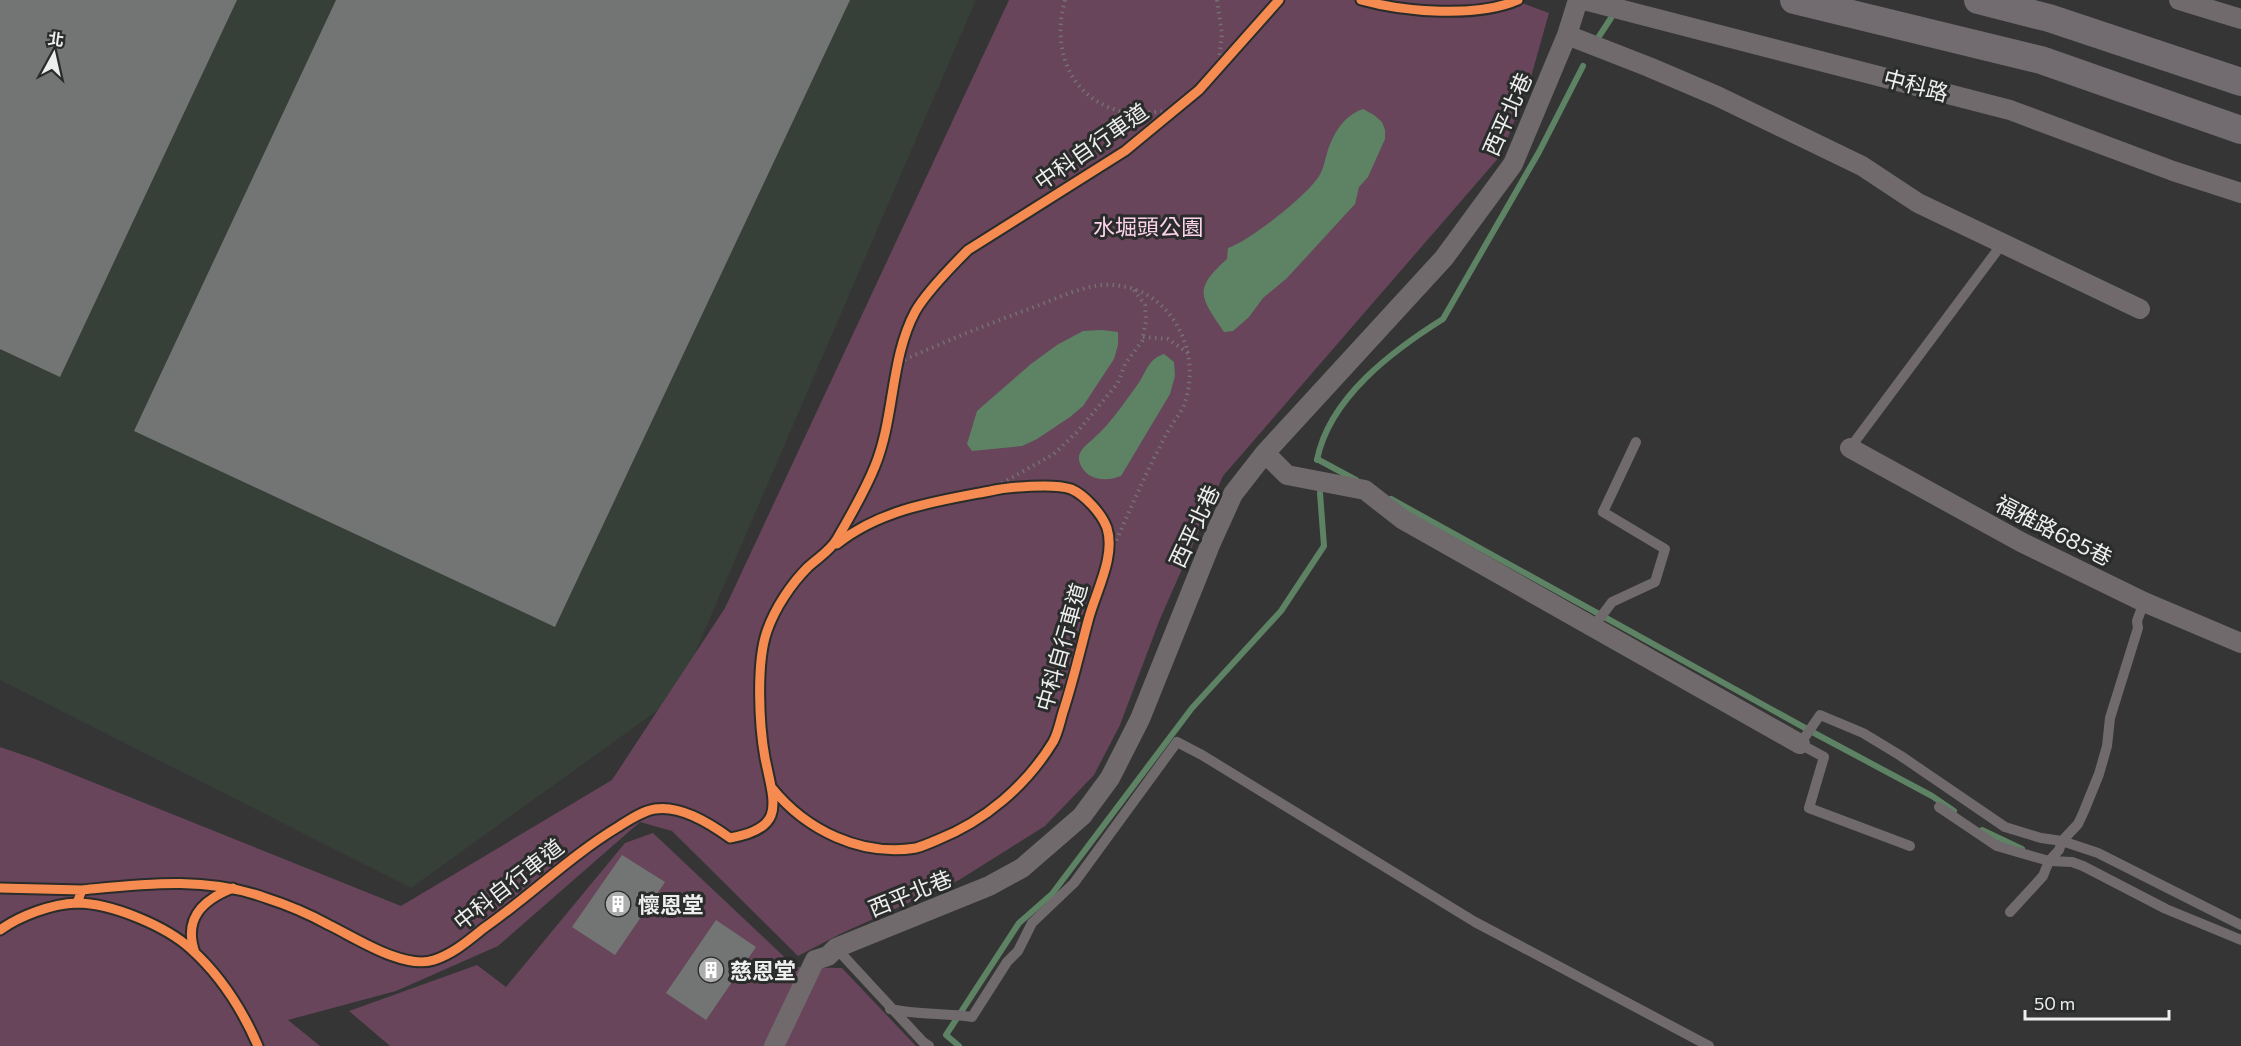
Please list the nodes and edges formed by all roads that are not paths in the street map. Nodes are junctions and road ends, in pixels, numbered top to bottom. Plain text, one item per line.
1 (1578, 0) edge
2 (1584, 0) edge
3 (1794, 0) edge
4 (1978, 0) edge
5 (2179, 0) edge
6 (2241, 19) edge
7 (1567, 35) junction
8 (2241, 82) edge
9 (2241, 130) edge
10 (2241, 193) edge
11 (2002, 244) junction
12 (2140, 309) dead end
13 (1636, 442) dead end
14 (1850, 448) joint
15 (1265, 453) junction
16 (2144, 602) junction
17 (1594, 626) junction
18 (2241, 643) edge
19 (1800, 744) junction
20 (1940, 807) dead end
21 (2062, 841) junction
22 (1910, 846) dead end
23 (2049, 861) junction
24 (2010, 912) dead end
25 (2241, 925) edge
26 (2241, 940) edge
27 (836, 948) junction
28 (890, 1009) junction
29 (774, 1046) edge
30 (929, 1046) edge
31 (1709, 1046) edge

1 - 7 street, 西平北巷
2 - 10 street, 中科路
3 - 9 street
4 - 8 street
5 - 6 street
7 - 11 street
7 - 15 street, 西平北巷
11 - 12 street
11 - 14 lane
13 - 17 lane
14 - 16 street, 福雅路685巷
15 - 17 street
15 - 27 street, 西平北巷
16 - 18 street, 福雅路685巷
16 - 21 lane
17 - 19 street
19 - 21 lane
19 - 22 lane
20 - 23 lane
21 - 23 lane
21 - 25 lane
23 - 24 lane
23 - 26 lane
27 - 28 lane
27 - 29 street, 西平北巷
28 - 30 lane
28 - 31 lane

